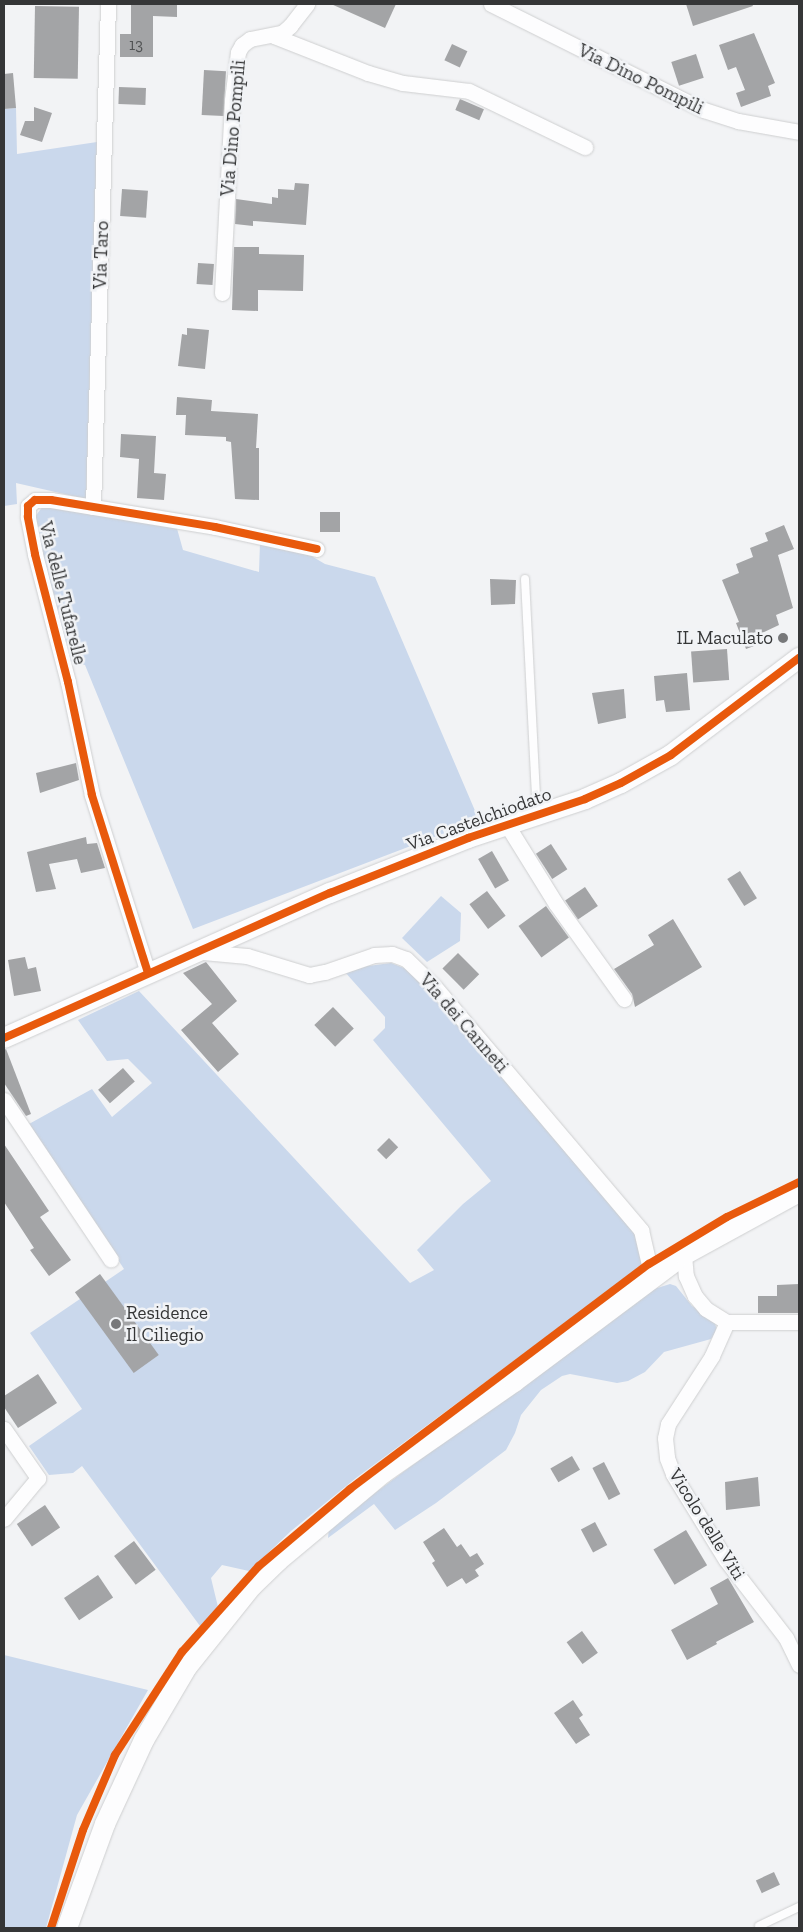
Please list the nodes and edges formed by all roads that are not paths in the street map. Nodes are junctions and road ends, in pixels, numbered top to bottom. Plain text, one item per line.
1 (108, 4) edge
2 (307, 4) edge
3 (491, 4) edge
4 (274, 36) junction
5 (799, 132) edge
6 (585, 147) dead end
7 (222, 293) dead end
8 (93, 507) junction
9 (317, 549) dead end
10 (525, 579) dead end
11 (799, 658) edge
12 (537, 815) junction
13 (507, 825) junction
14 (191, 953) junction
15 (148, 973) junction
16 (624, 999) dead end
17 (4, 1038) edge
18 (4, 1100) edge
19 (799, 1192) edge
20 (684, 1256) junction
21 (111, 1260) dead end
22 (649, 1264) dead end
23 (726, 1322) junction
24 (799, 1322) edge
25 (4, 1429) edge
26 (4, 1519) edge
27 (799, 1665) edge
28 (799, 1907) edge
29 (67, 1928) edge
30 (758, 1928) edge

1 - 8 street, Via Taro
2 - 4 street, Via Dino Pompili
3 - 5 street, Via Dino Pompili
4 - 6 street
4 - 7 street, Via Dino Pompili
8 - 9 street, Via delle Tufarelle
8 - 15 street, Via delle Tufarelle
10 - 12 lane
11 - 12 main road, Via Castelchiodato
12 - 13 main road, Via Castelchiodato
13 - 14 main road, Via Castelchiodato
13 - 16 street
14 - 15 main road, Via Castelchiodato
14 - 22 street, Via dei Canneti
15 - 17 main road, Via Castelchiodato
18 - 21 street
19 - 20 main road
20 - 23 street
20 - 29 main road
23 - 24 street
23 - 27 street, Vicolo delle Viti
25 - 26 street
28 - 30 lane

